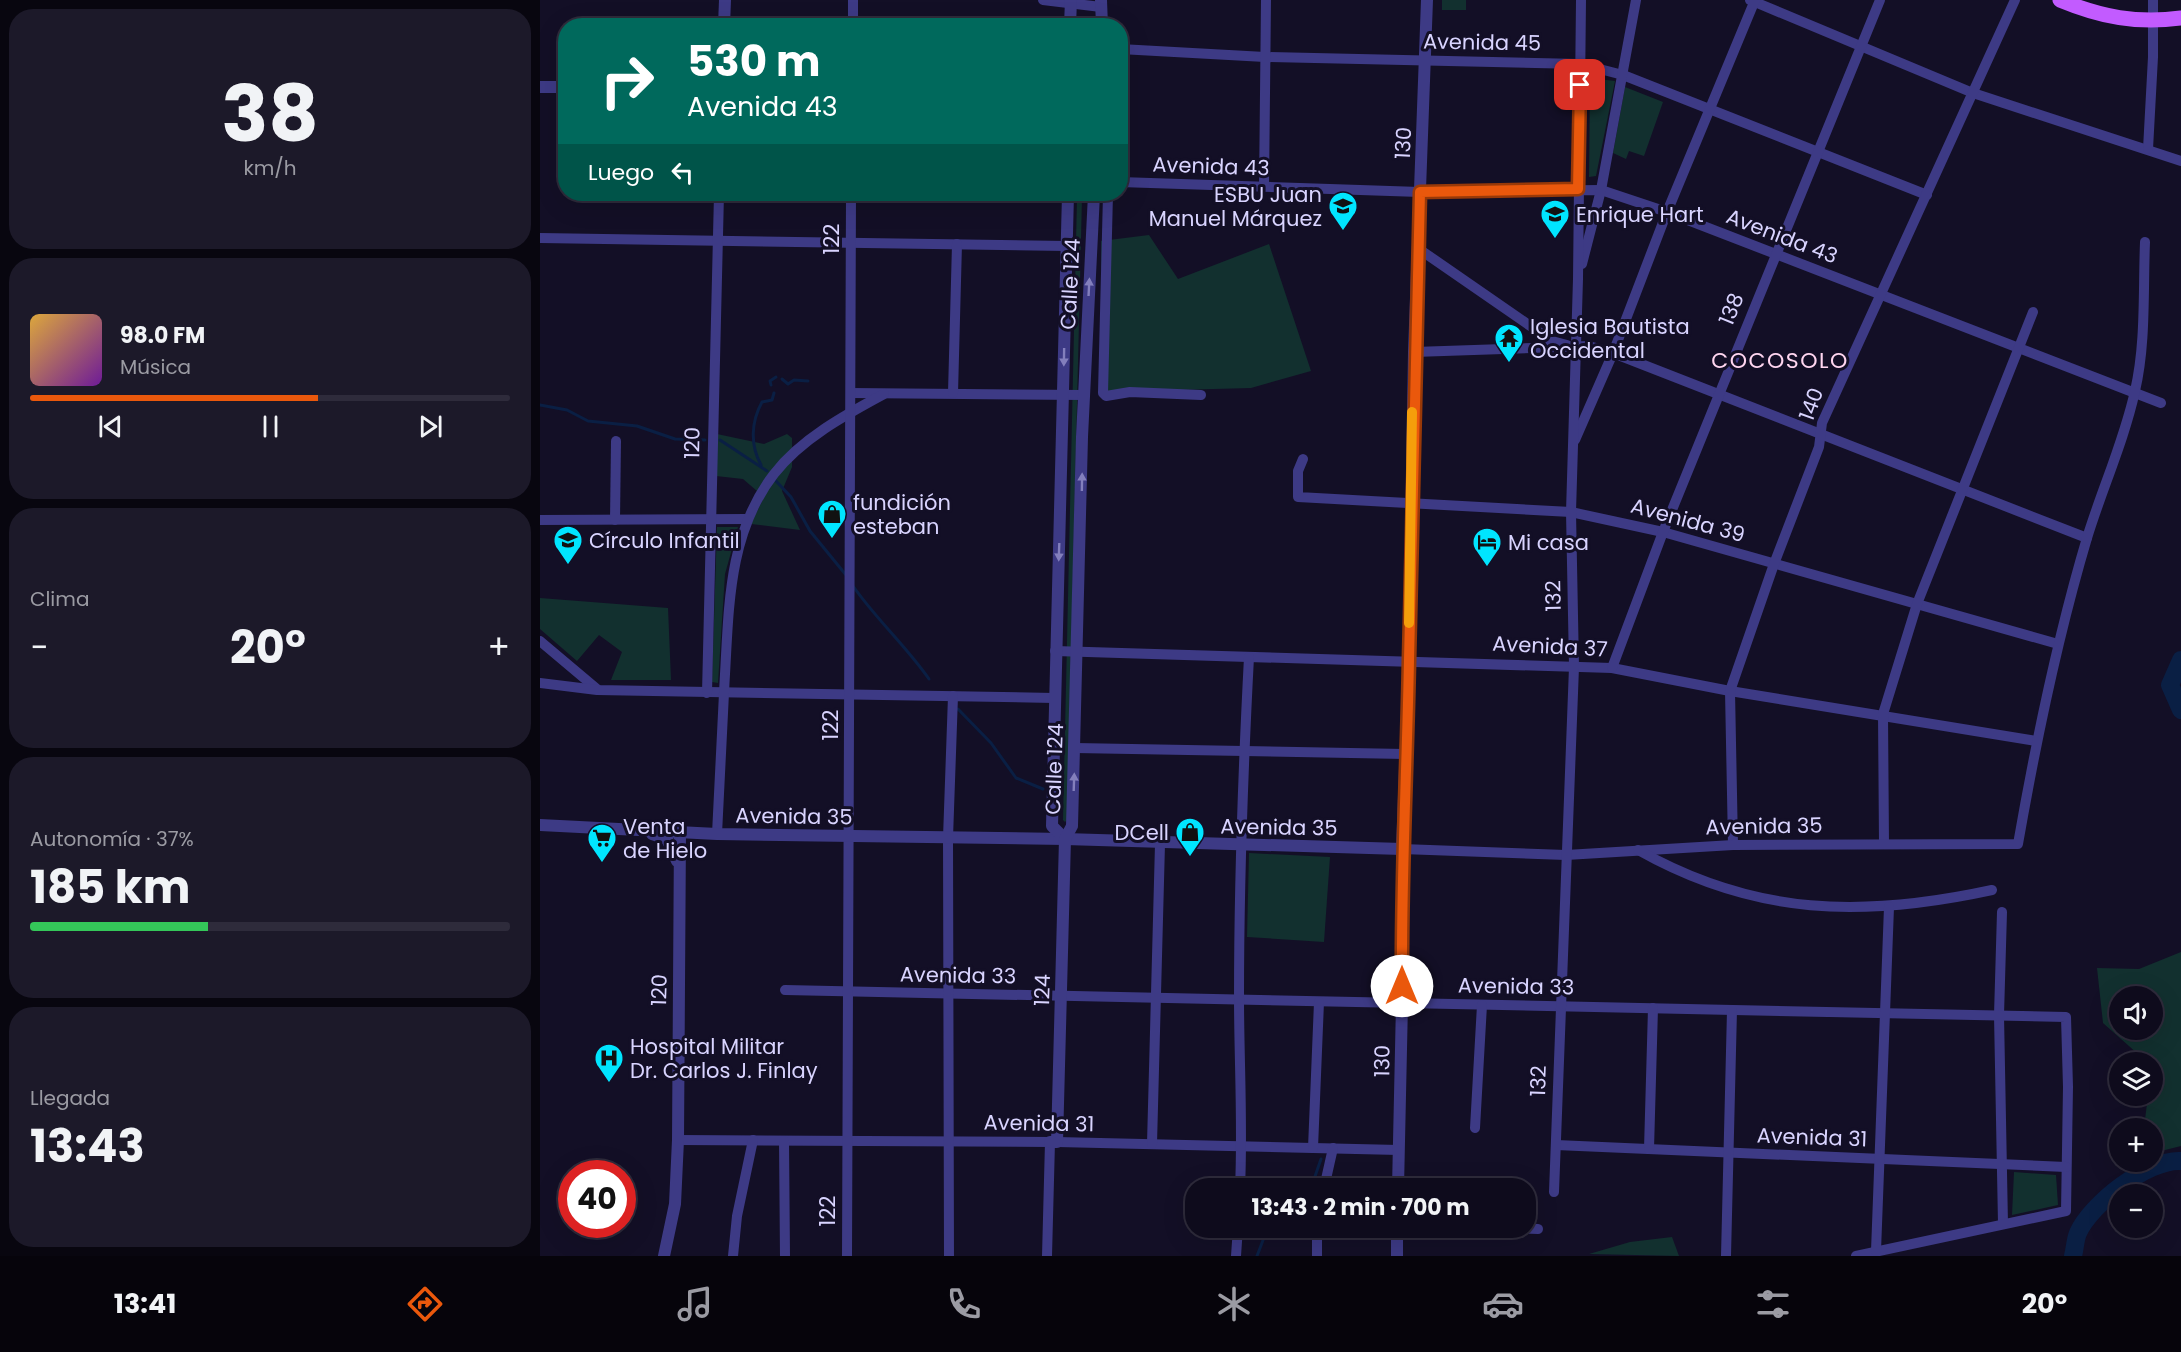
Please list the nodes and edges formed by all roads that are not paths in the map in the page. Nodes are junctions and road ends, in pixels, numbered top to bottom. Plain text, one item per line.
1 (724, 0) edge
2 (853, 0) edge
3 (1042, 0) edge
4 (1266, 0) edge
5 (1427, 0) edge
6 (1581, 0) edge
7 (1636, 0) edge
8 (1880, 0) edge
9 (2015, 0) edge
10 (2060, 0) edge
11 (2153, 0) edge
12 (1753, 1) edge
13 (1071, 2) edge
14 (1101, 3) edge
15 (724, 18) edge
16 (853, 18) edge
17 (1070, 18) edge
18 (1102, 18) edge
19 (2181, 18) edge
20 (2151, 22) junction
21 (1860, 46) junction
22 (1128, 49) edge
23 (1265, 57) junction
24 (1427, 60) junction
25 (1580, 64) junction
26 (1623, 75) junction
27 (540, 87) edge
28 (558, 87) edge
29 (1973, 93) junction
30 (1710, 108) junction
31 (2148, 149) junction
32 (1819, 152) junction
33 (2181, 161) edge
34 (1128, 182) edge
35 (1264, 187) junction
36 (1578, 189) junction
37 (1601, 190) junction
38 (1420, 192) junction
39 (1927, 195) junction
40 (719, 201) edge
41 (851, 201) edge
42 (1068, 201) edge
43 (1094, 201) edge
44 (1108, 201) edge
45 (1667, 212) junction
46 (540, 238) edge
47 (717, 240) junction
48 (851, 241) junction
49 (2145, 242) dead end
50 (957, 244) junction
51 (1066, 246) junction
52 (1419, 249) junction
53 (1774, 254) junction
54 (1578, 279) junction
55 (1880, 294) junction
56 (2033, 312) dead end
57 (2021, 347) junction
58 (1576, 348) junction
59 (1414, 352) junction
60 (1613, 353) junction
61 (2135, 392) junction
62 (851, 393) junction
63 (953, 393) junction
64 (884, 394) junction
65 (1064, 394) junction
66 (1084, 395) junction
67 (1201, 395) dead end
68 (1718, 395) junction
69 (2161, 403) dead end
70 (851, 411) junction
71 (1820, 434) junction
72 (616, 441) dead end
73 (1573, 446) junction
74 (1303, 459) dead end
75 (1964, 490) junction
76 (1410, 504) junction
77 (1571, 512) junction
78 (710, 519) junction
79 (747, 519) junction
80 (540, 520) edge
81 (615, 520) junction
82 (1663, 532) junction
83 (2087, 538) junction
84 (1774, 564) junction
85 (1917, 604) junction
86 (540, 641) edge
87 (2058, 644) junction
88 (1055, 651) junction
89 (1078, 652) junction
90 (1249, 657) junction
91 (1409, 661) junction
92 (1574, 667) junction
93 (1612, 668) junction
94 (540, 683) edge
95 (597, 690) junction
96 (1730, 691) junction
97 (707, 693) junction
98 (724, 693) junction
99 (849, 696) junction
100 (953, 696) junction
101 (1054, 698) junction
102 (1883, 714) junction
103 (2036, 741) junction
104 (1075, 748) junction
105 (1244, 750) junction
106 (1405, 754) junction
107 (540, 825) edge
108 (643, 830) junction
109 (680, 832) junction
110 (717, 834) junction
111 (849, 836) junction
112 (948, 838) junction
113 (1065, 839) junction
114 (1160, 844) junction
115 (1884, 844) junction
116 (1733, 845) junction
117 (1240, 846) junction
118 (1402, 849) junction
119 (1637, 849) junction
120 (1566, 855) junction
121 (680, 870) junction
122 (1992, 890) dead end
123 (1889, 907) junction
124 (2002, 912) dead end
125 (784, 990) dead end
126 (848, 992) junction
127 (948, 994) junction
128 (1061, 996) junction
129 (1156, 998) junction
130 (1239, 1000) junction
131 (1319, 1002) junction
132 (1402, 1003) junction
133 (1482, 1005) junction
134 (1561, 1006) junction
135 (1653, 1008) junction
136 (1732, 1010) junction
137 (1885, 1013) junction
138 (1999, 1015) junction
139 (1475, 1128) dead end
140 (678, 1140) junction
141 (753, 1140) junction
142 (784, 1141) junction
143 (847, 1141) junction
144 (949, 1142) junction
145 (1054, 1142) junction
146 (1152, 1144) junction
147 (1556, 1145) junction
148 (1242, 1146) junction
149 (1313, 1148) junction
150 (1333, 1148) junction
151 (1649, 1149) junction
152 (1399, 1150) junction
153 (1728, 1153) junction
154 (1880, 1159) junction
155 (2004, 1165) junction
156 (2067, 1167) junction
157 (1240, 1178) edge
158 (1326, 1178) edge
159 (1398, 1178) edge
160 (1554, 1191) dead end
161 (2003, 1224) junction
162 (1237, 1238) edge
163 (1317, 1238) edge
164 (1397, 1238) edge
165 (1876, 1251) junction
166 (664, 1256) edge
167 (733, 1256) edge
168 (785, 1256) edge
169 (847, 1256) edge
170 (949, 1256) edge
171 (1047, 1256) edge
172 (1236, 1256) edge
173 (1317, 1256) edge
174 (1397, 1256) edge
175 (1726, 1256) edge
176 (1856, 1256) edge

1 - 15 street
2 - 16 street
3 - 13 street
4 - 23 street
5 - 24 street, 130
6 - 25 street, 132
7 - 26 street
8 - 21 street, 138
9 - 29 street, 140
10 - 20 main road
11 - 20 street
12 - 21 street
12 - 30 street
13 - 14 street
13 - 17 street
14 - 18 street
19 - 20 main road
20 - 31 street
21 - 29 street
21 - 32 street, 138
22 - 23 street, Avenida 45
23 - 24 street, Avenida 45
23 - 35 street
24 - 25 street, Avenida 45
24 - 38 street, 130
25 - 26 street, Avenida 45
25 - 36 street, 132
26 - 30 street, Avenida 45
26 - 37 street
27 - 28 street
29 - 31 street
29 - 39 street, 140
30 - 32 street, Avenida 45
30 - 45 street
31 - 33 street
32 - 39 street, Avenida 45
32 - 53 street, 138
34 - 35 street, Avenida 43
35 - 38 street, Avenida 43
36 - 37 street, Avenida 43
36 - 38 street, Avenida 43
36 - 54 street, 132
37 - 45 street, Avenida 43
37 - 54 street
38 - 52 street, 130
39 - 55 street, 140
40 - 47 street, 120
41 - 48 street, 122
42 - 51 street, Calle 124
66 -> 43 street, Calle 124
44 - 67 street
45 - 53 street, Avenida 43
45 - 60 street
46 - 47 street
47 - 48 street
47 - 78 street, 120
48 - 50 street
48 - 62 street, 122
49 - 61 street
50 - 51 street
50 - 63 street
51 -> 65 street, Calle 124
52 - 58 street
52 - 59 street, 130
53 - 55 street, Avenida 43
53 - 68 street, 138
54 - 58 street, 132
55 - 57 street, Avenida 43
55 - 71 street, 140
56 - 57 street
57 - 61 street, Avenida 43
57 - 75 street
58 - 59 street
58 - 60 street
58 - 73 street, 132
59 - 76 street, 130
60 - 68 street
60 - 73 street
61 - 69 street, Avenida 43
61 - 83 street
62 - 64 street
62 - 70 street, 122
63 - 64 street
63 - 65 street
64 - 70 street
65 - 66 street
65 -> 88 street, Calle 124
89 -> 66 street, Calle 124
68 - 71 street
68 - 82 street, 138
70 - 79 street
70 - 99 street, 122
71 - 75 street
71 - 84 street, 140
72 - 81 street
73 - 77 street, 132
74 - 76 street, Avenida 39
75 - 83 street
75 - 85 street
76 - 77 street, Avenida 39
76 - 91 street, 130
77 - 82 street, Avenida 39
77 - 92 street, 132
78 - 79 street
78 - 81 street
78 - 97 street, 120
79 - 98 street
80 - 81 street
82 - 84 street, Avenida 39
82 - 93 street, 138
83 - 87 street
84 - 85 street, Avenida 39
84 - 96 street, 140
85 - 87 street, Avenida 39
85 - 102 street
86 - 95 street
87 - 103 street
88 - 89 street, Avenida 37
88 - 101 street, Calle 124
89 - 90 street, Avenida 37
89 - 104 street, Calle 124
90 - 91 street, Avenida 37
90 - 105 street
91 - 92 street, Avenida 37
91 - 106 street, 130
92 - 93 street, Avenida 37
92 - 120 street, 132
93 - 96 street, Avenida 37
94 - 95 street
95 - 97 street
96 - 102 street, Avenida 37
96 - 116 street, 140
97 - 98 street
98 - 99 street
98 - 110 street
99 - 100 street
99 - 111 street, 122
100 - 101 street
100 - 112 street
101 - 113 street, Calle 124
102 - 103 street, Avenida 37
102 - 115 street
103 - 115 street, Avenida 35
104 - 105 street
113 -> 104 street, Calle 124
105 - 106 street
105 - 117 street
106 - 118 street, 130
107 - 108 street, Avenida 35
108 - 109 street, Avenida 35
108 - 121 street
109 - 110 street, Avenida 35
109 - 121 street, 120
110 - 111 street, Avenida 35
111 - 112 street, Avenida 35
111 - 126 street, 122
112 - 113 street, Avenida 35
112 - 127 street
113 - 114 street, Avenida 35
113 - 128 street, 124
114 - 117 street, Avenida 35
114 - 129 street
115 - 116 street, Avenida 35
116 - 119 street, Avenida 35
117 - 118 street, Avenida 35
117 - 130 street
118 - 120 street, Avenida 35
118 - 132 street, 130
119 - 120 street, Avenida 35
119 - 123 street
120 - 134 street, 132
121 - 140 street, 120
122 - 123 street
123 - 137 street
124 - 138 street
125 - 126 street, Avenida 33
126 - 127 street, Avenida 33
126 - 143 street, 122
127 - 128 street, Avenida 33
127 - 144 street
128 - 129 street, Avenida 33
128 - 145 street, 124
129 - 130 street, Avenida 33
129 - 146 street
130 - 131 street, Avenida 33
130 - 148 street
131 - 132 street, Avenida 33
131 - 149 street
132 - 133 street, Avenida 33
132 - 152 street, 130
133 - 134 street, Avenida 33
133 - 139 street
134 - 135 street, Avenida 33
134 - 147 street, 132
135 - 136 street, Avenida 33
135 - 151 street
136 - 137 street, Avenida 33
136 - 153 street
137 - 138 street, Avenida 33
137 - 154 street
138 - 155 street
138 - 156 street, Avenida 33
140 - 141 street, Avenida 31
140 - 166 street, 120
141 - 142 street, Avenida 31
141 - 167 street
142 - 143 street, Avenida 31
142 - 168 street
143 - 144 street, Avenida 31
143 - 169 street, 122
144 - 145 street, Avenida 31
144 - 170 street
145 - 146 street, Avenida 31
145 - 171 street, 124
146 - 148 street, Avenida 31
147 - 151 street, Avenida 31
147 - 160 street, 132
148 - 149 street, Avenida 31
148 - 157 street
149 - 150 street, Avenida 31
150 - 152 street, Avenida 31
150 - 158 street
151 - 153 street, Avenida 31
152 - 159 street, 130
153 - 154 street, Avenida 31
153 - 175 street
154 - 155 street, Avenida 31
154 - 165 street
155 - 156 street, Avenida 31
155 - 161 street
156 - 161 street
161 - 165 street
162 - 172 street
163 - 173 street
164 - 174 street
165 - 176 street

